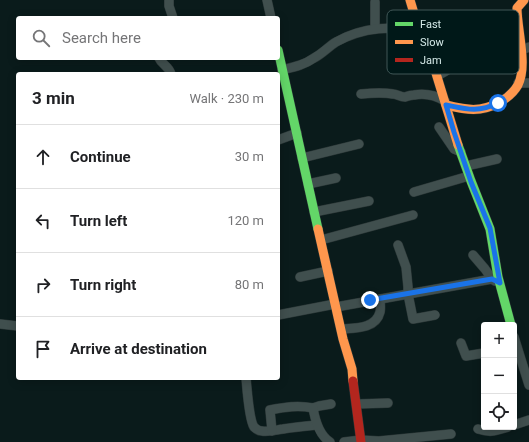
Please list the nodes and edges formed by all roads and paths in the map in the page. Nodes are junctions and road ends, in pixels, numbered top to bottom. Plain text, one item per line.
1 (169, 0) edge
2 (267, 0) edge
3 (410, 0) edge
4 (524, 0) edge
5 (375, 2) dead end
6 (413, 10) edge
7 (517, 10) edge
8 (172, 16) edge
9 (271, 16) edge
10 (519, 26) edge
11 (387, 28) edge
12 (375, 29) junction
13 (525, 49) edge
14 (159, 60) edge
15 (280, 60) edge
16 (282, 70) junction
17 (170, 72) edge
18 (441, 74) edge
19 (437, 76) joint
20 (518, 83) junction
21 (529, 83) edge
22 (282, 84) edge
23 (361, 94) dead end
24 (445, 103) junction
25 (439, 127) dead end
26 (297, 133) junction
27 (280, 139) edge
28 (359, 144) dead end
29 (461, 152) junction
30 (302, 158) junction
31 (497, 159) dead end
32 (466, 166) junction
33 (469, 176) junction
34 (336, 178) dead end
35 (308, 184) junction
36 (414, 192) dead end
37 (369, 200) dead end
38 (314, 212) junction
39 (413, 215) dead end
40 (321, 240) junction
41 (398, 245) dead end
42 (473, 255) dead end
43 (328, 271) junction
44 (300, 278) dead end
45 (496, 281) junction
46 (408, 294) junction
47 (380, 299) junction
48 (336, 306) junction
49 (280, 315) edge
50 (435, 315) dead end
51 (510, 322) edge
52 (0, 324) edge
53 (16, 326) edge
54 (341, 329) junction
55 (461, 343) dead end
56 (517, 349) edge
57 (481, 354) edge
58 (246, 380) edge
59 (529, 385) edge
60 (388, 403) dead end
61 (331, 404) dead end
62 (357, 404) junction
63 (313, 408) junction
64 (529, 420) edge
65 (517, 424) edge
66 (317, 425) junction
67 (478, 428) dead end
68 (481, 429) edge
69 (482, 430) edge
70 (499, 430) edge
71 (272, 431) junction
72 (451, 434) dead end
73 (361, 441) edge
74 (330, 442) edge
75 (344, 442) edge

1 - 8 street
2 - 9 street
3 - 6 street
4 - 7 street
5 - 12 street
10 - 13 street
11 - 12 street
12 - 16 street
13 - 20 street
14 - 17 street
15 - 16 street
16 - 22 street
18 - 19 street
19 - 24 street
20 - 21 street
20 - 24 street
22 - 26 street
23 - 24 street
24 - 29 street
25 - 29 street
26 - 27 street
26 - 30 street
28 - 30 street
29 - 32 street
30 - 35 street
31 - 32 street
32 - 33 street
33 - 36 street
33 - 45 street
34 - 35 street
35 - 38 street
37 - 38 street
38 - 40 street
39 - 40 street
40 - 43 street
41 - 46 street
42 - 45 street
43 - 44 street
43 - 48 street
45 - 46 street
45 - 51 street
46 - 47 street
46 - 50 street
47 - 48 street
47 - 54 street
48 - 49 street
48 - 54 street
52 - 53 street
54 - 62 street
55 - 57 street
56 - 59 street
58 - 71 street
60 - 62 street
61 - 63 street
62 - 73 street
63 - 66 street
63 - 71 street
64 - 65 street
66 - 71 street
66 - 74 street
67 - 68 street
69 - 70 street
72 - 73 street
73 - 75 street

